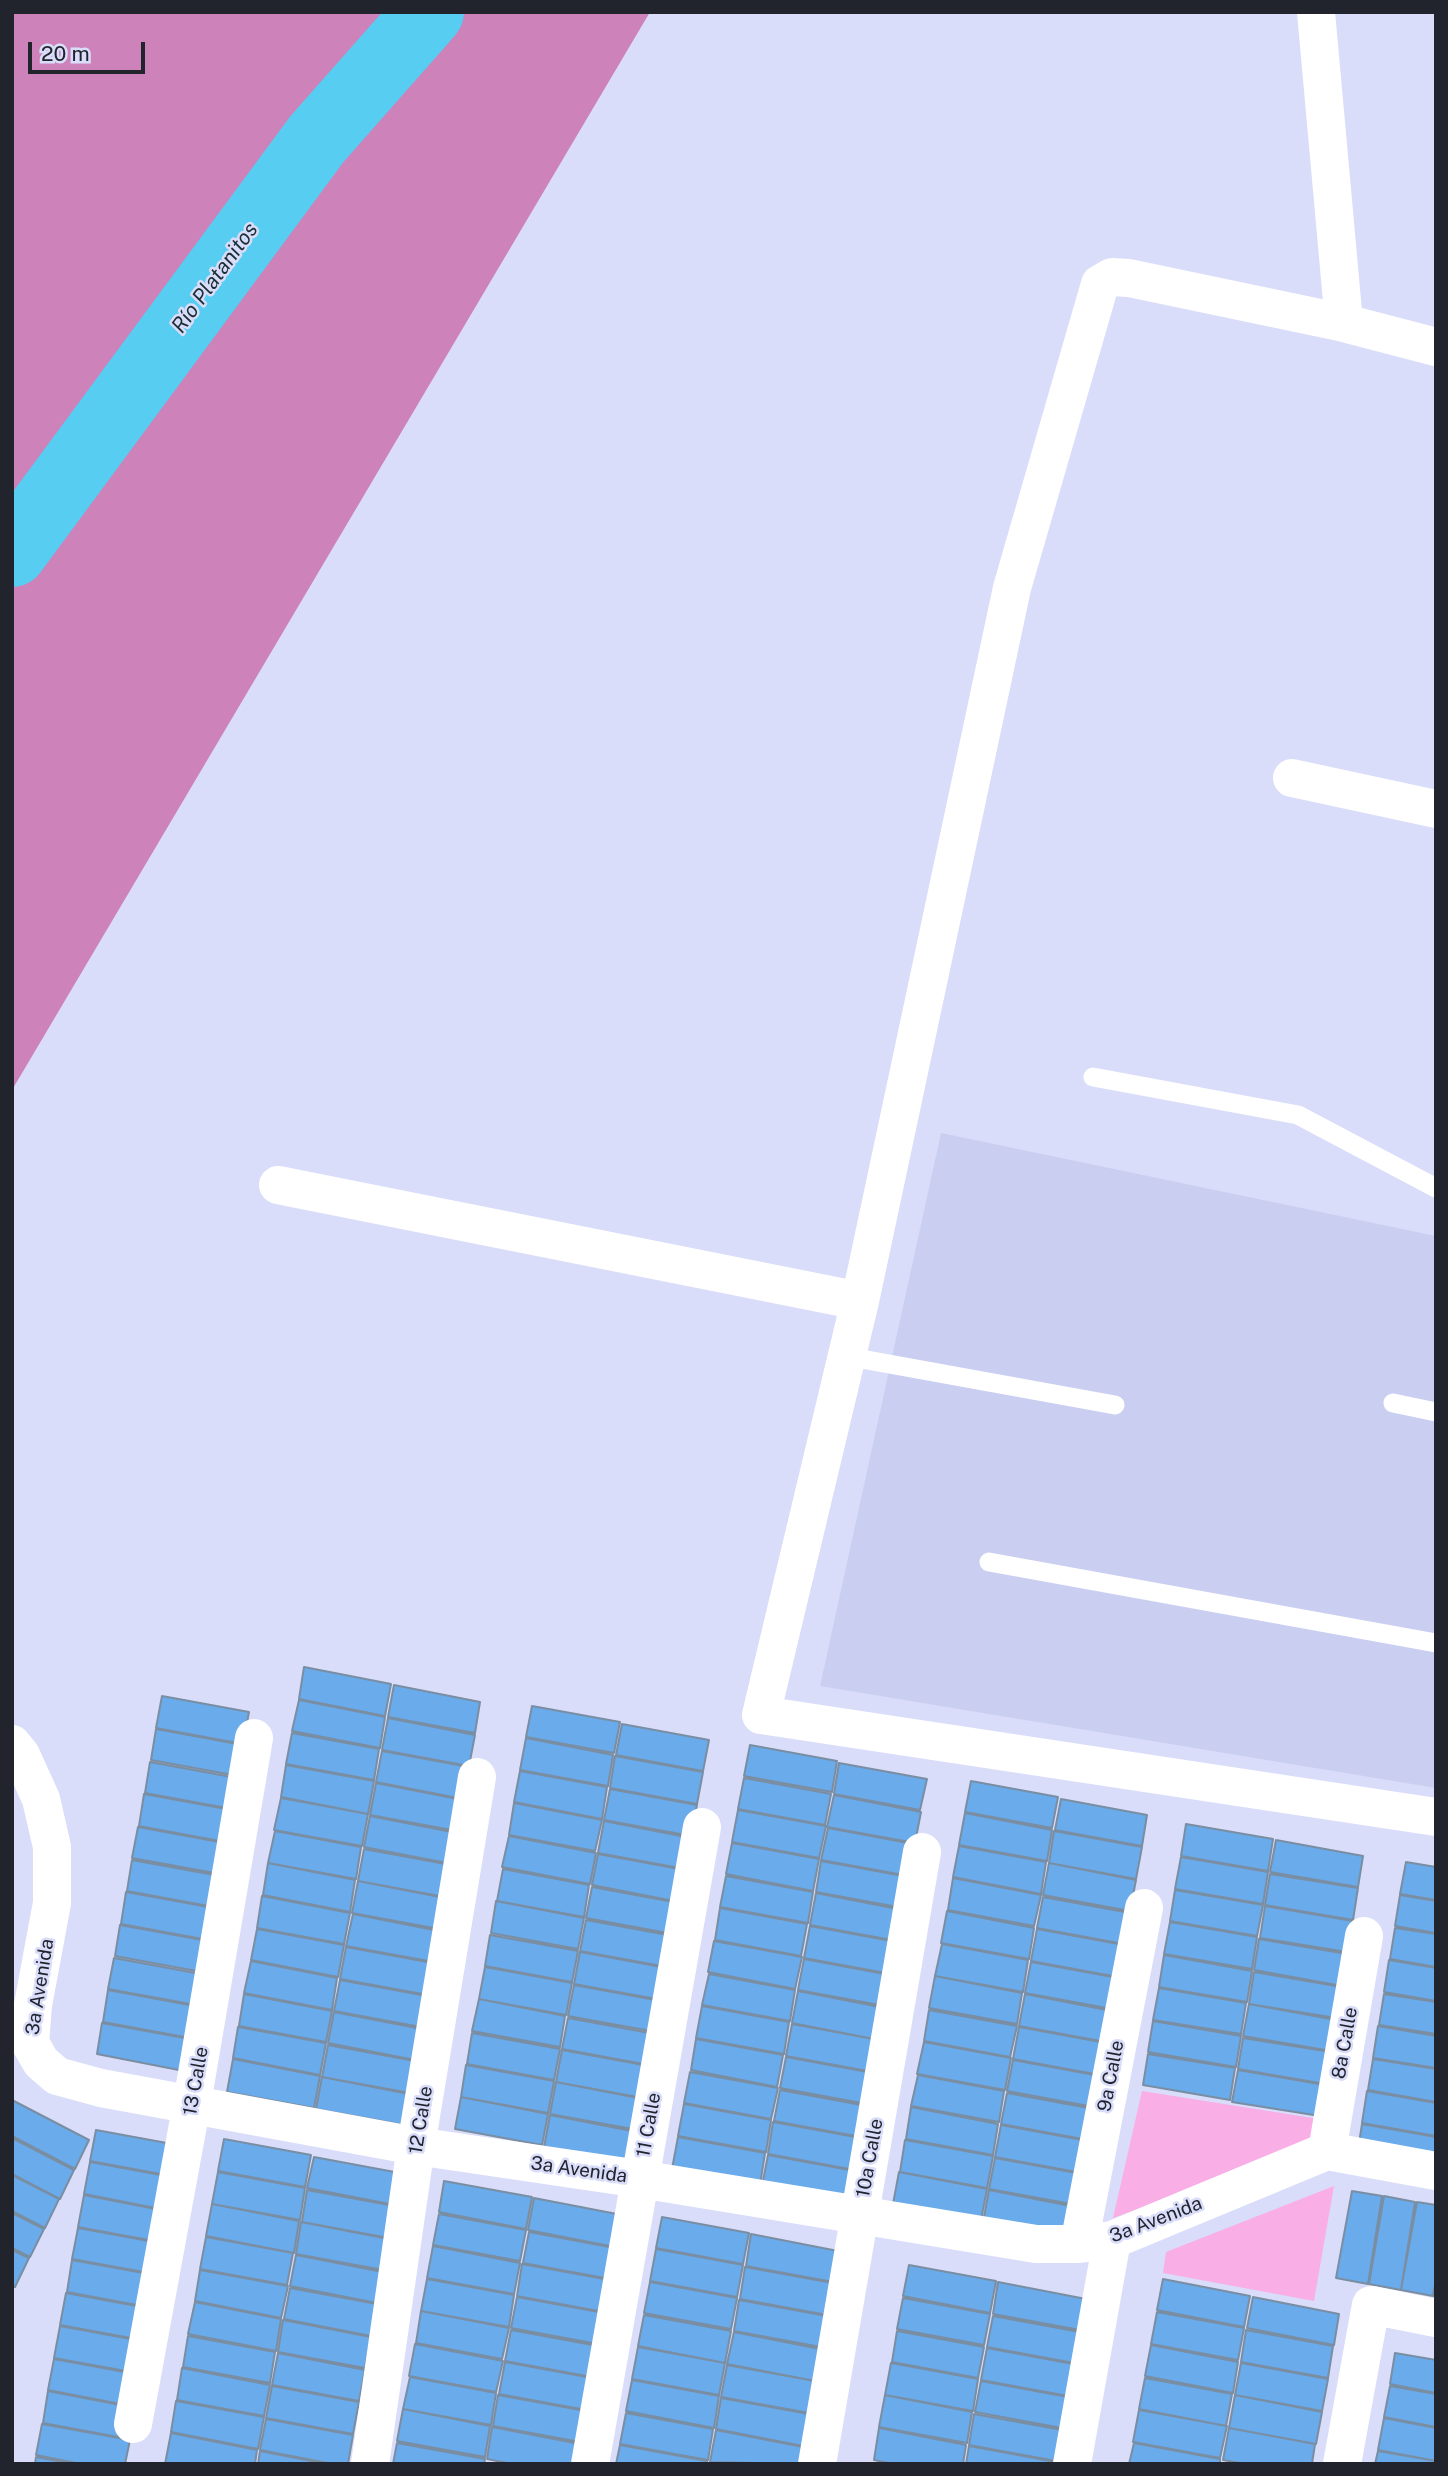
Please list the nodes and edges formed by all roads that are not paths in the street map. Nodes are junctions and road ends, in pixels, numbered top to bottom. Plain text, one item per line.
1 (1316, 12) edge
2 (1344, 324) junction
3 (1436, 347) edge
4 (1292, 778) dead end
5 (1436, 809) edge
6 (1093, 1077) dead end
7 (278, 1185) dead end
8 (1436, 1188) edge
9 (860, 1301) junction
10 (845, 1356) junction
11 (1393, 1404) dead end
12 (1115, 1405) dead end
13 (1436, 1412) edge
14 (989, 1562) dead end
15 (1436, 1643) edge
16 (254, 1738) dead end
17 (12, 1744) edge
18 (477, 1777) dead end
19 (1436, 1817) edge
20 (702, 1828) dead end
21 (922, 1852) dead end
22 (1144, 1909) dead end
23 (1364, 1936) dead end
24 (21, 2055) edge
25 (192, 2104) junction
26 (416, 2146) junction
27 (1327, 2151) junction
28 (1436, 2171) edge
29 (640, 2179) junction
30 (860, 2216) junction
31 (1095, 2242) junction
32 (1436, 2318) edge
33 (133, 2424) dead end
34 (370, 2464) edge
35 (590, 2464) edge
36 (817, 2464) edge
37 (1072, 2464) edge
38 (1342, 2464) edge

1 - 2 street
2 - 3 street
2 - 9 street
4 - 5 street
6 - 8 lane
7 - 9 street
9 - 10 street
10 - 12 lane
10 - 19 street
11 - 13 lane
14 - 15 lane
16 - 25 street, 13 Calle
17 - 24 street, 3a Avenida
18 - 26 street, 12 Calle
20 - 29 street, 11 Calle
21 - 30 street, 10a Calle
22 - 31 street, 9a Calle
23 - 27 street, 8a Calle
24 - 25 street, 3a Avenida
25 - 26 street, 3a Avenida
25 - 33 street, 13 Calle
26 - 29 street, 3a Avenida
26 - 34 street, 12 Calle
27 - 28 street
27 - 31 street, 3a Avenida
29 - 30 street, 3a Avenida
29 - 35 street, 11 Calle
30 - 31 street, 3a Avenida
30 - 36 street, 10a Calle
31 - 37 street, 9a Calle
32 - 38 street

